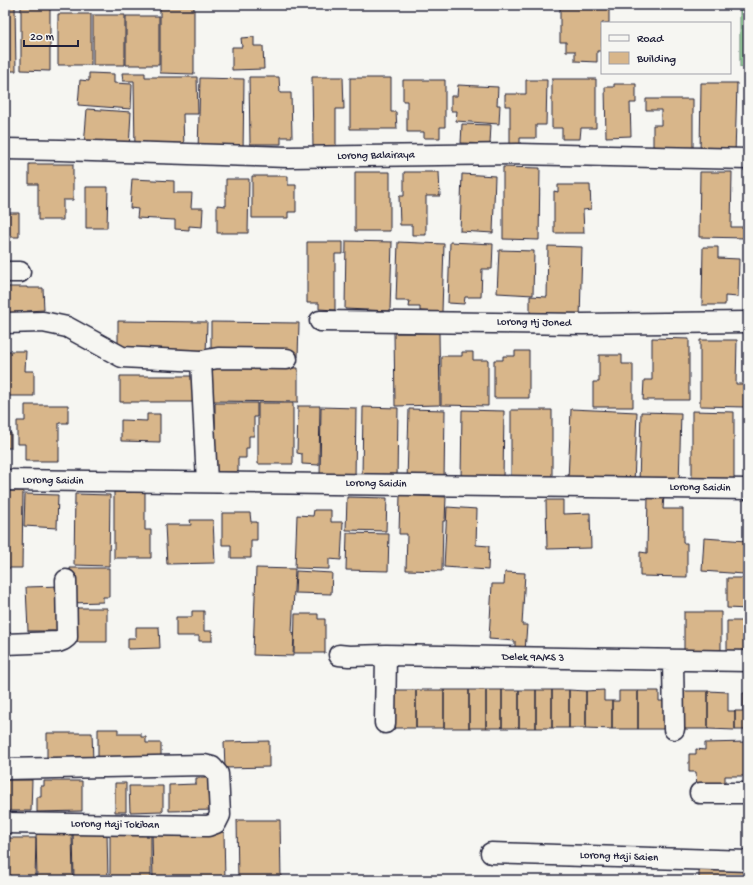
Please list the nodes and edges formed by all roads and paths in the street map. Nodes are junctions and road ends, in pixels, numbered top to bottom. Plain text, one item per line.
1 (5, 150) edge
2 (748, 159) edge
3 (320, 321) dead end
4 (5, 322) edge
5 (748, 322) edge
6 (287, 359) dead end
7 (201, 362) junction
8 (5, 480) edge
9 (207, 482) junction
10 (748, 489) edge
11 (66, 580) dead end
12 (5, 644) edge
13 (339, 655) dead end
14 (386, 655) junction
15 (673, 660) junction
16 (748, 661) edge
17 (385, 723) dead end
18 (674, 729) dead end
19 (5, 769) edge
20 (700, 793) dead end
21 (748, 793) edge
22 (5, 823) edge
23 (491, 853) dead end
24 (748, 861) edge

1 - 2 street, Lorong Balairaya
3 - 5 street, Lorong Hj Joned
4 - 7 street
6 - 7 street
7 - 9 street
8 - 9 street, Lorong Saidin
9 - 10 street, Lorong Saidin
11 - 12 street
13 - 14 street, Delek 9A/KS 3
14 - 15 street, Delek 9A/KS 3
14 - 17 street
15 - 16 street, Delek 9A/KS 3
15 - 18 street
19 - 22 street, Lorong Haji Tokiban
20 - 21 street
23 - 24 street, Lorong Haji Saien

